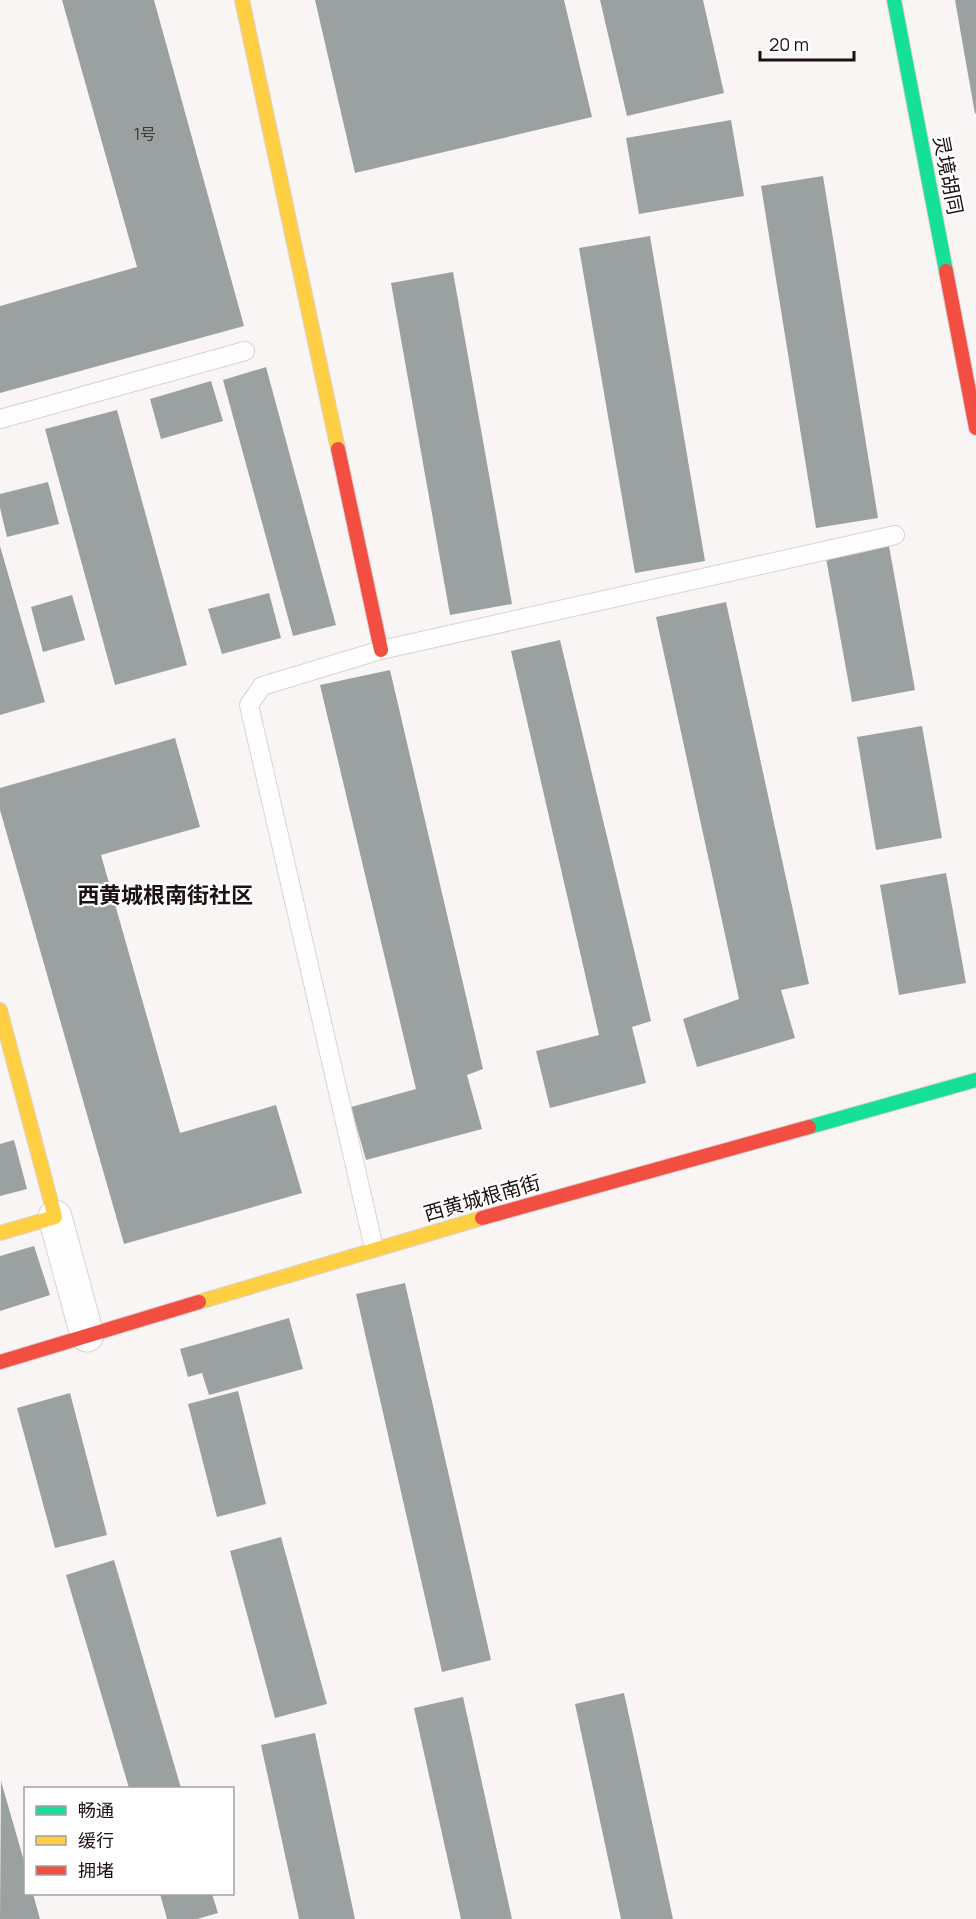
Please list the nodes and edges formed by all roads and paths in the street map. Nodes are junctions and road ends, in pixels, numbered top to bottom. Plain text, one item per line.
1 (242, 0) edge
2 (894, 0) edge
3 (245, 351) dead end
4 (971, 367) edge
5 (0, 419) edge
6 (976, 428) edge
7 (895, 535) dead end
8 (381, 650) junction
9 (1, 1018) edge
10 (976, 1080) edge
11 (55, 1217) junction
12 (0, 1233) edge
13 (374, 1248) junction
14 (87, 1335) junction
15 (0, 1362) edge

1 - 8 main road
2 - 4 main road, 灵境胡同
3 - 5 lane
4 - 6 main road, 灵境胡同
7 - 8 lane
8 - 13 lane
9 - 11 main road
10 - 13 main road, 西黄城根南街
11 - 12 main road
11 - 14 street
13 - 14 main road, 西黄城根南街
14 - 15 main road, 西黄城根南街

